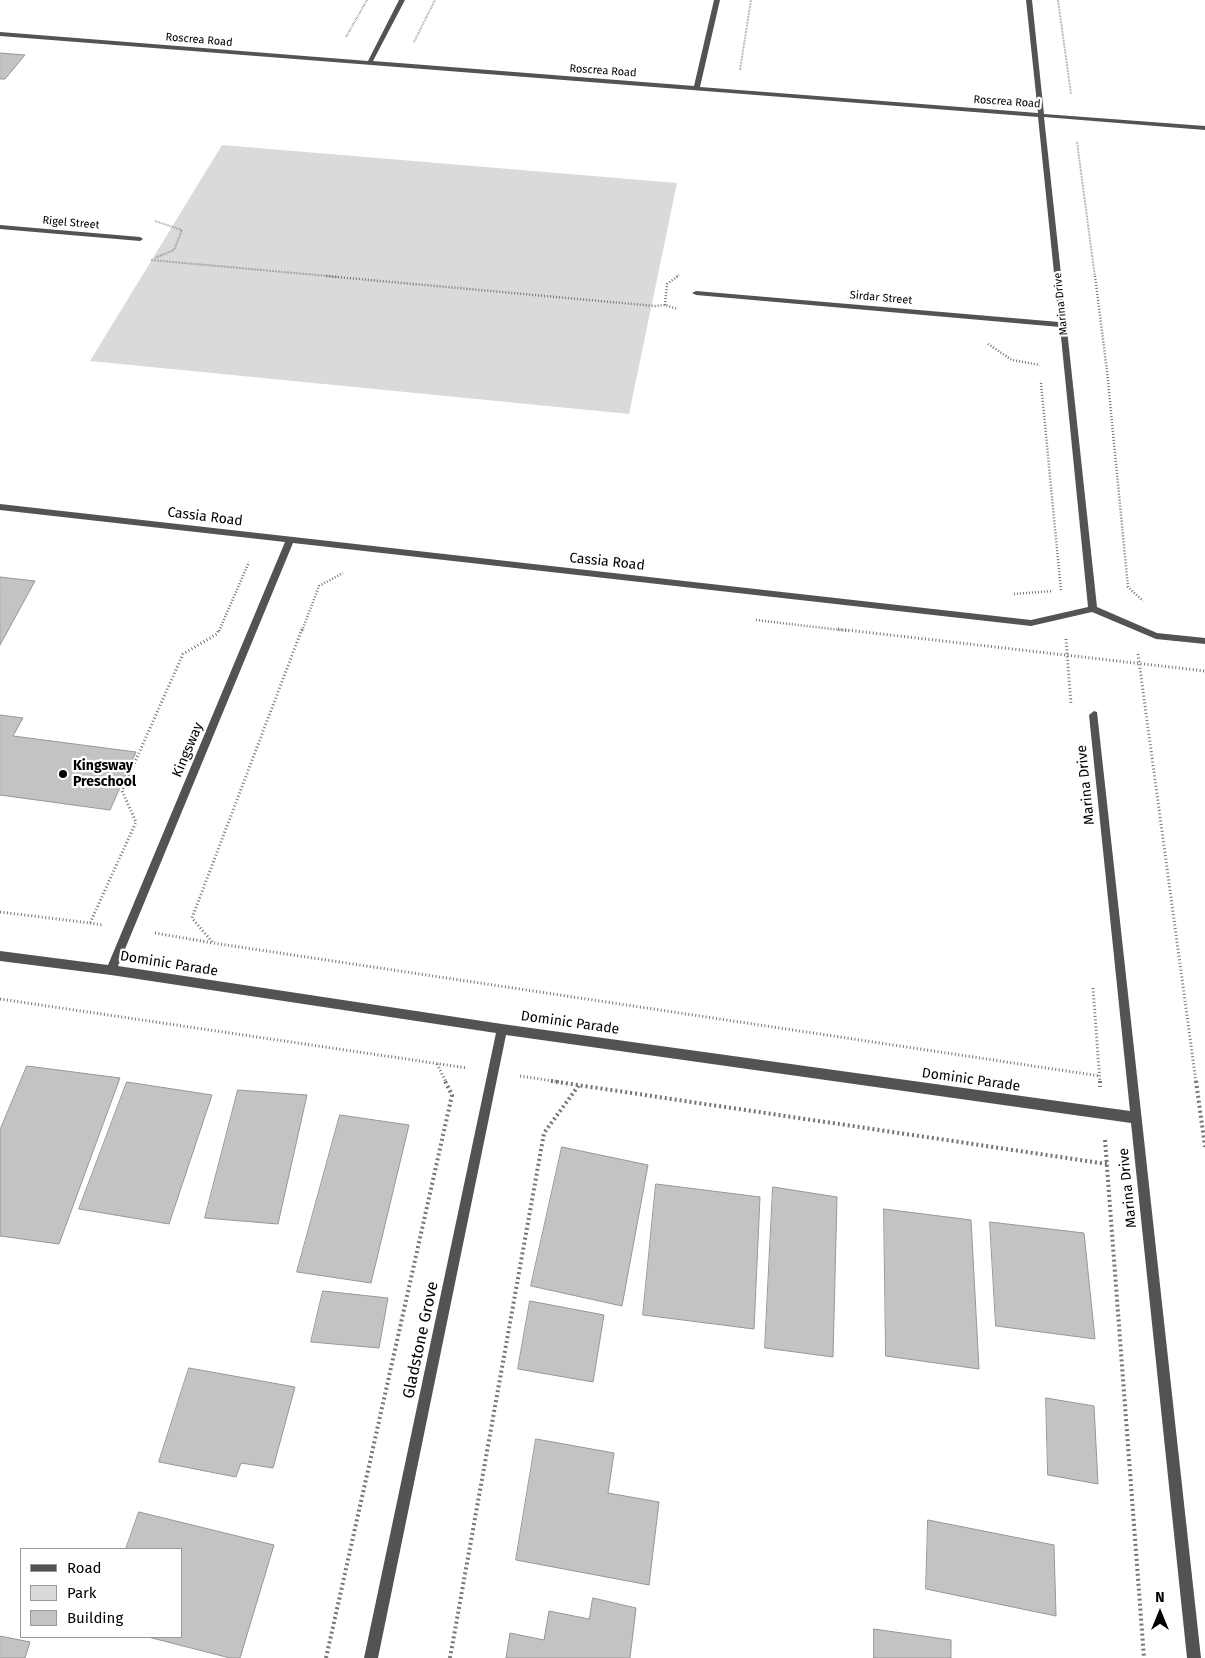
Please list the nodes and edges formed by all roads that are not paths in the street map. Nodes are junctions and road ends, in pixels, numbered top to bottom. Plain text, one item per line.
1 (402, 0) edge
2 (717, 0) edge
3 (1029, 0) edge
4 (0, 34) edge
5 (370, 64) junction
6 (697, 88) junction
7 (1041, 114) junction
8 (1205, 128) edge
9 (0, 227) edge
10 (140, 239) dead end
11 (696, 293) dead end
12 (1063, 325) junction
13 (0, 507) edge
14 (290, 541) junction
15 (1093, 609) junction
16 (1205, 641) edge
17 (1094, 715) dead end
18 (0, 956) edge
19 (111, 970) junction
20 (502, 1029) junction
21 (1136, 1118) junction
22 (371, 1658) edge
23 (1194, 1658) edge

1 - 5 street
2 - 6 street
3 - 7 street, Marina Drive
4 - 5 street, Roscrea Road
5 - 6 street, Roscrea Road
6 - 7 street, Roscrea Road
7 - 8 street, Roscrea Road
7 - 12 street, Marina Drive
9 - 10 street, Rigel Street
11 - 12 street, Sirdar Street
12 - 15 street, Marina Drive
13 - 14 street, Cassia Road
14 - 15 street, Cassia Road
14 - 19 street, Kingsway
15 - 16 street
17 - 21 street, Marina Drive
18 - 19 street, Dominic Parade
19 - 20 street, Dominic Parade
20 - 21 street, Dominic Parade
20 - 22 street, Gladstone Grove
21 - 23 street, Marina Drive

